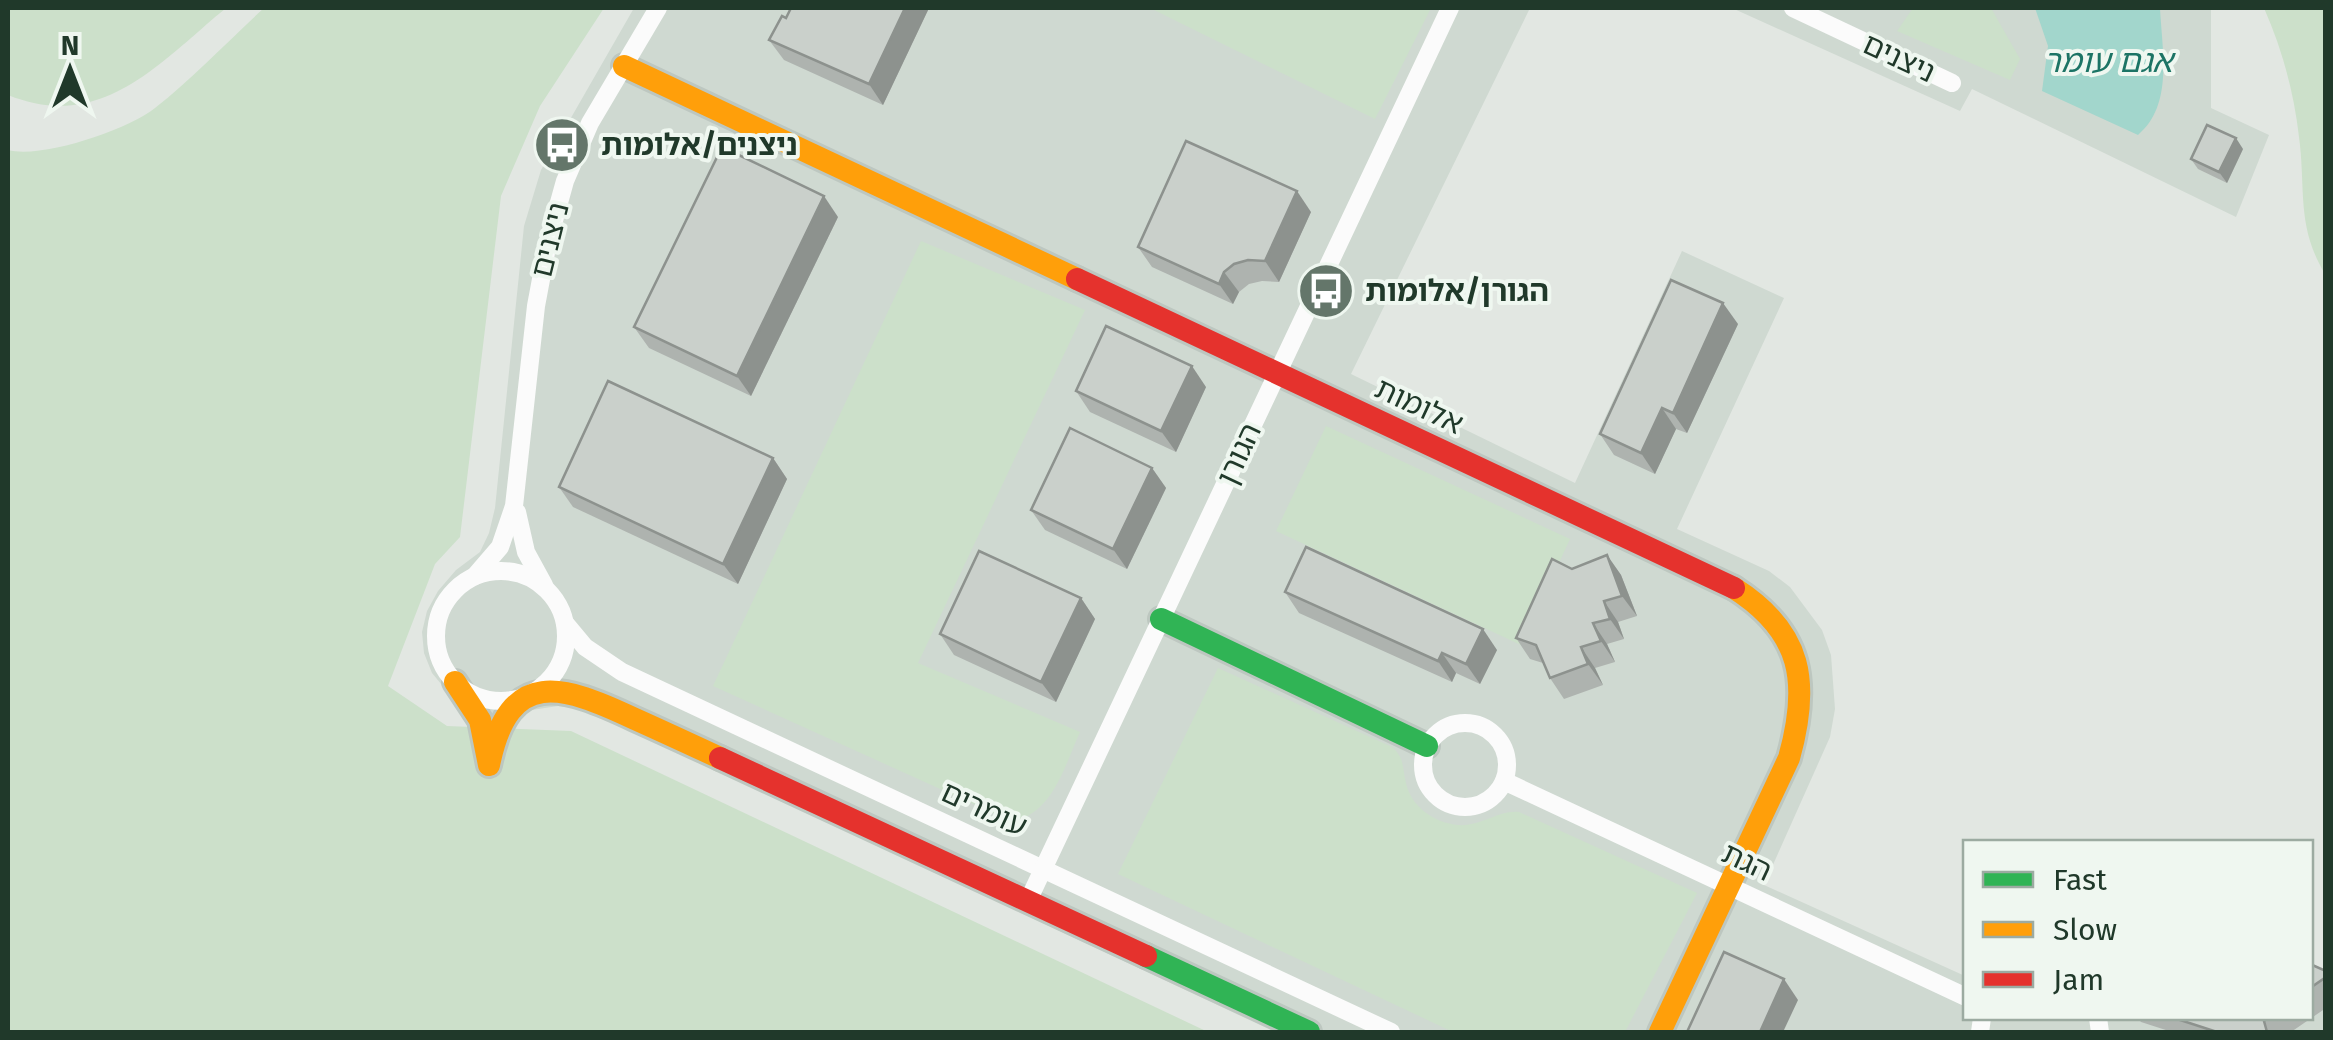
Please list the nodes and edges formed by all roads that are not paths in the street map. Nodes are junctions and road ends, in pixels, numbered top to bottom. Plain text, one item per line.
1 (658, 8) edge
2 (1450, 8) edge
3 (1793, 8) edge
4 (624, 66) junction
5 (1952, 82) dead end
6 (1277, 372) junction
7 (516, 496) junction
8 (476, 576) junction
9 (547, 590) junction
10 (1161, 619) junction
11 (566, 622) junction
12 (454, 682) junction
13 (526, 696) junction
14 (1427, 746) junction
15 (1504, 781) junction
16 (1042, 869) junction
17 (1728, 886) junction
18 (1028, 901) junction
19 (1963, 996) edge
20 (1309, 1032) edge
21 (1391, 1032) edge
22 (1660, 1032) edge

1 - 4 street, ניצנים
2 - 6 street, הגורן
3 - 5 street, ניצנים
4 - 6 street, אלומות
4 - 7 street, ניצנים
6 - 10 street, הגורן
6 - 17 street, אלומות
7 - 8 street, ניצנים
7 - 9 street, ניצנים
8 - 9 street
8 - 12 street
9 - 11 street
10 - 14 street
10 - 16 street, הגורן
11 - 13 street
11 - 16 street, עומרים
12 - 13 street
12 - 13 street
13 - 18 street
14 - 15 street
14 - 15 street
15 - 17 street, הגת
16 - 18 street, הגורן
16 - 21 street, עומרים
17 - 19 street, הגת
17 - 22 street, אלומות
18 - 20 street

